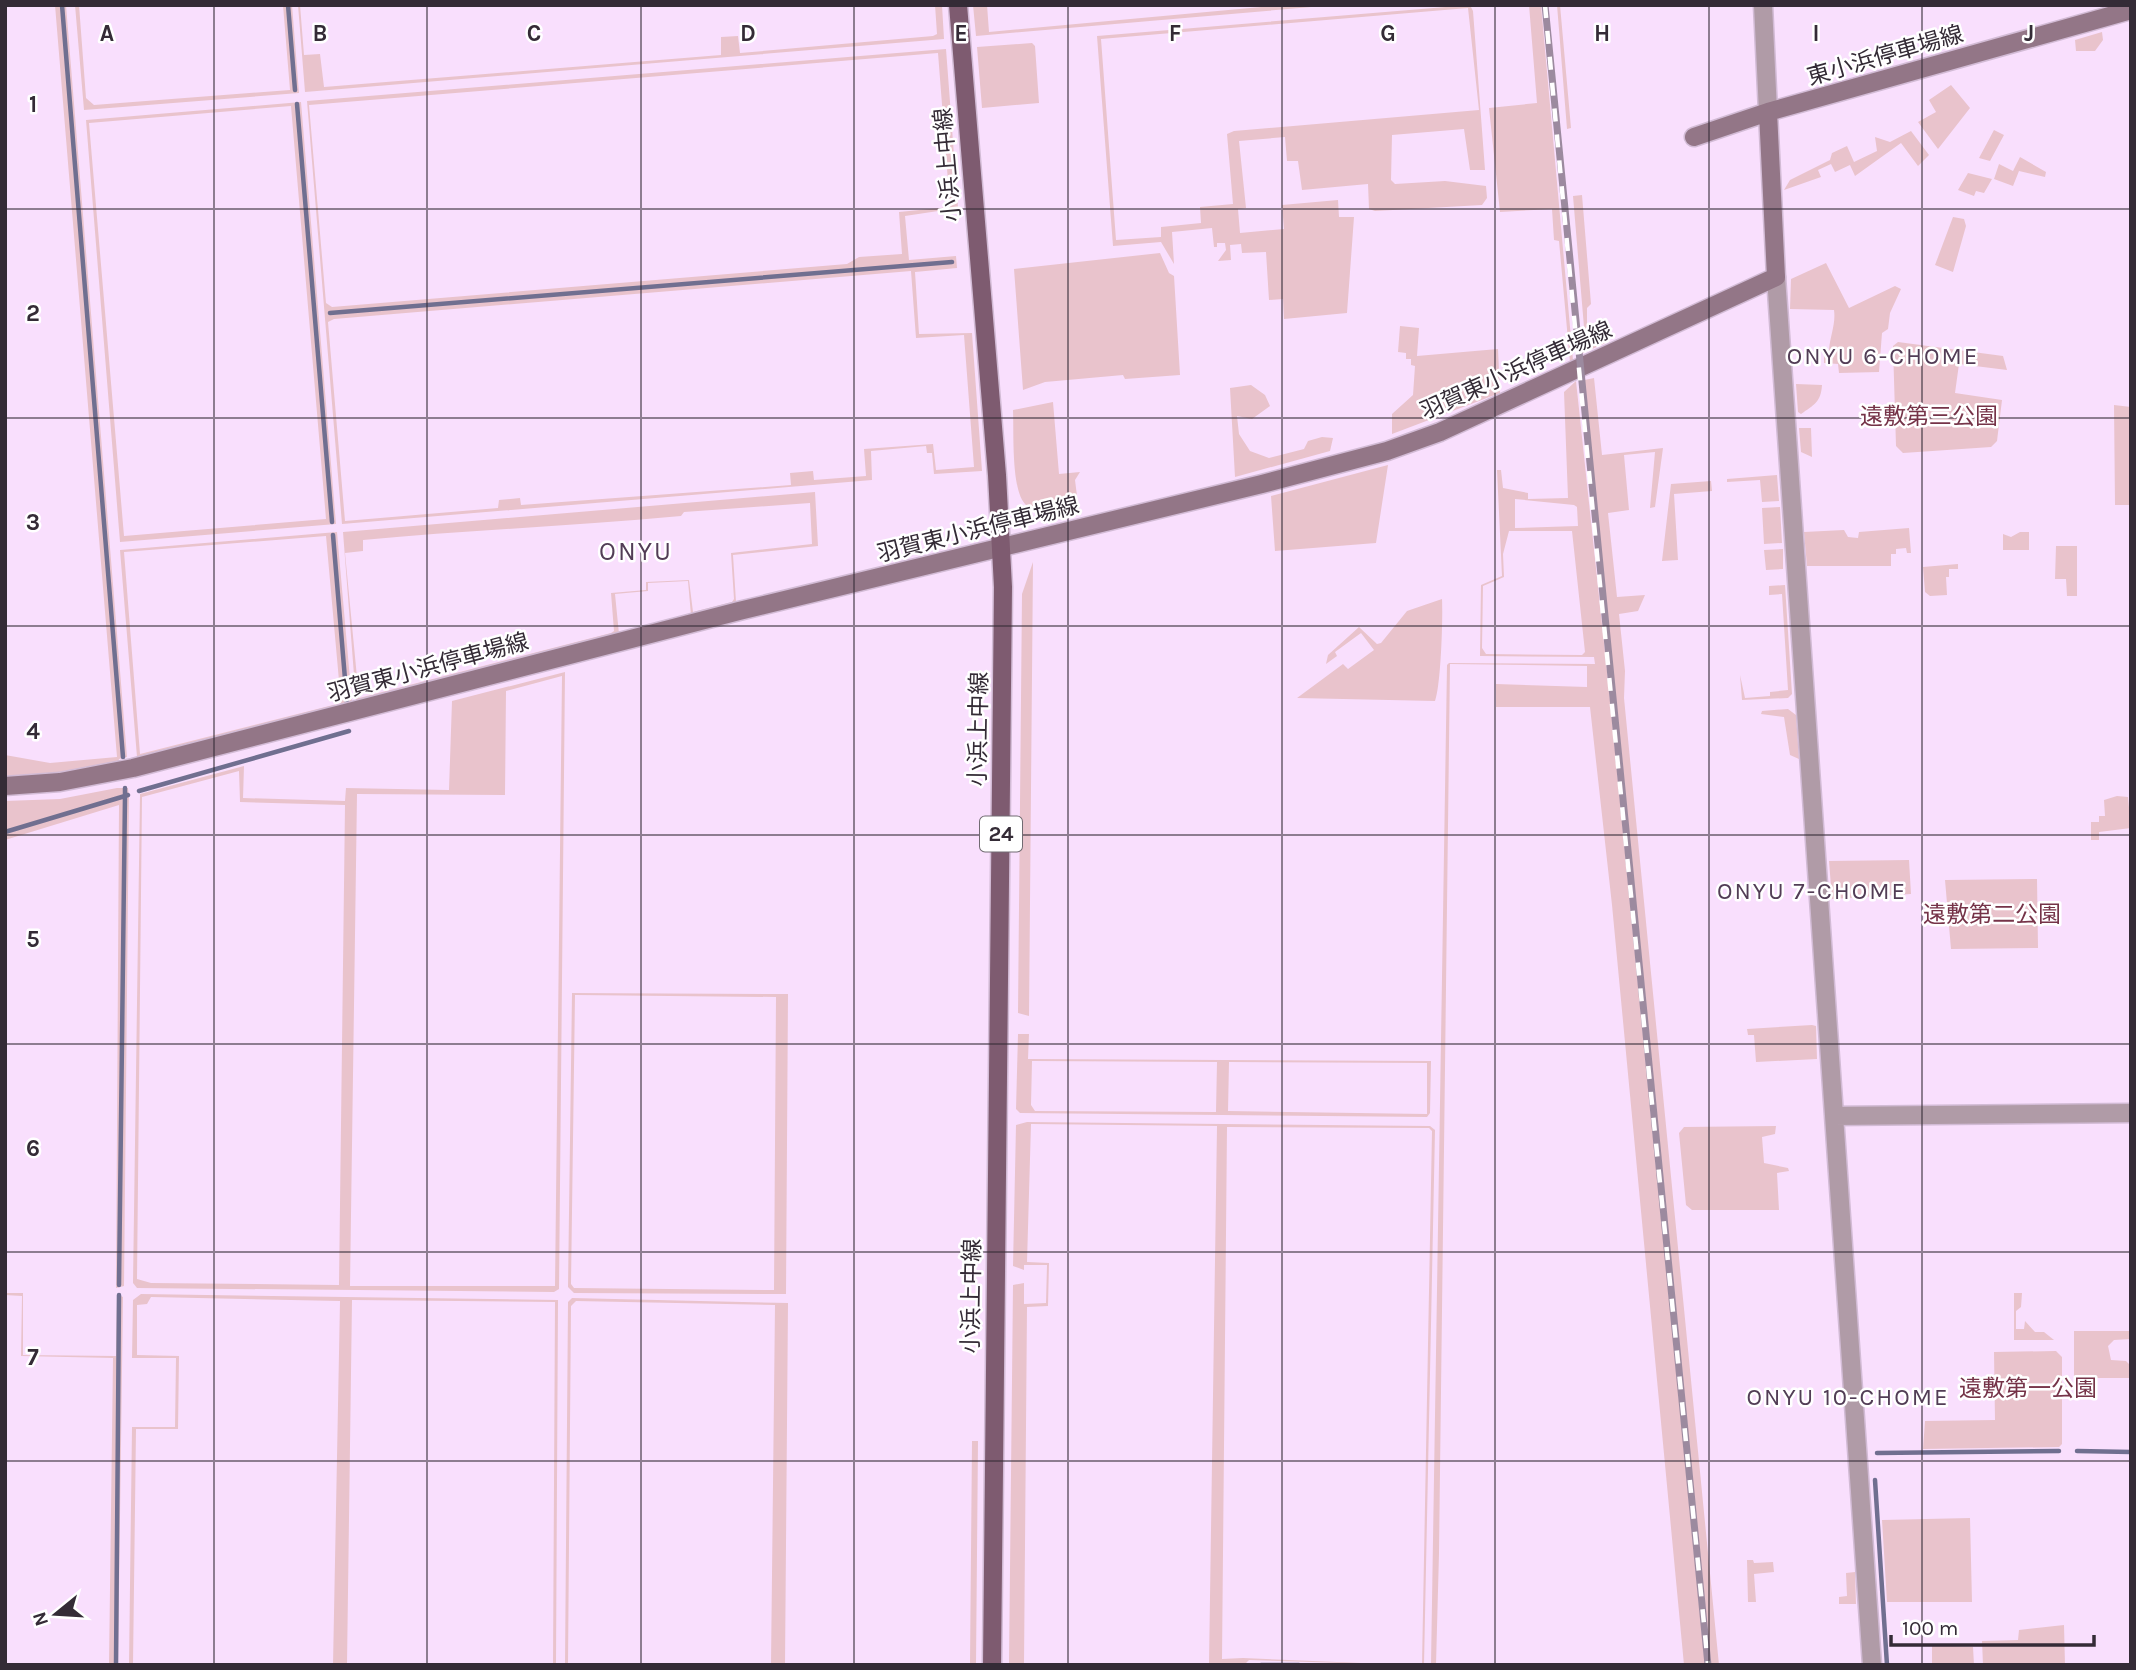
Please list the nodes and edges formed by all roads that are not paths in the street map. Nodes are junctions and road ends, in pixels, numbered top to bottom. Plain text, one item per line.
1 (958, 5) edge
2 (1763, 5) edge
3 (2131, 10) edge
4 (1769, 112) junction
5 (1695, 137) dead end
6 (1776, 277) junction
7 (1001, 550) junction
8 (5, 786) edge
9 (2131, 1113) edge
10 (1833, 1115) junction
11 (992, 1665) edge
12 (1872, 1665) edge

1 - 7 main road, 小浜上中線 / 24
2 - 4 street
3 - 4 main road, 東小浜停車場線
4 - 5 main road, 東小浜停車場線
4 - 6 main road
6 - 7 main road, 羽賀東小浜停車場線
6 - 10 street
7 - 8 main road, 羽賀東小浜停車場線
7 - 11 main road, 小浜上中線 / 24
9 - 10 street
10 - 12 street

